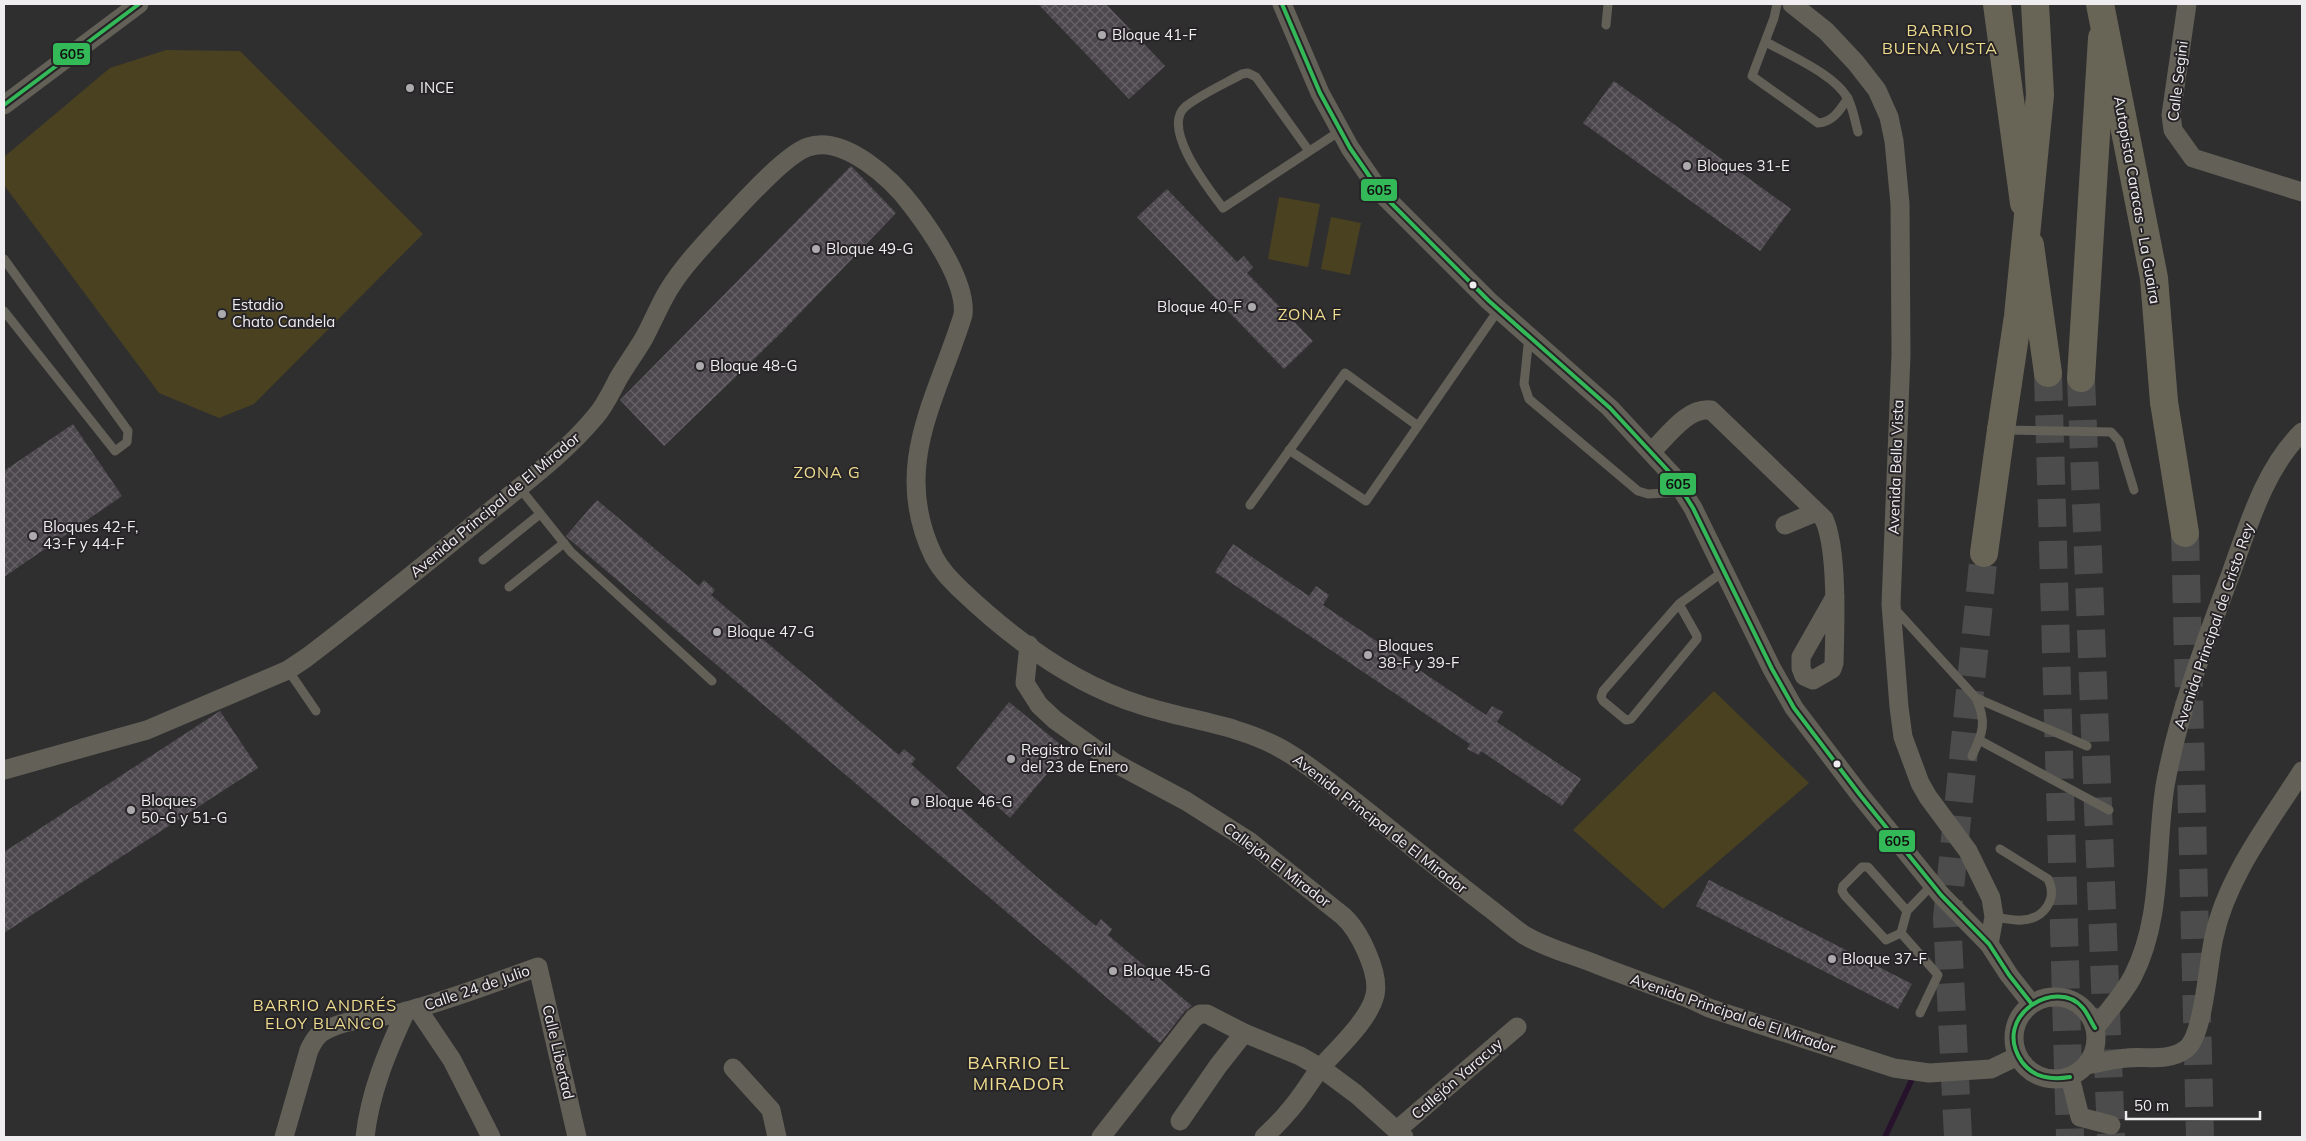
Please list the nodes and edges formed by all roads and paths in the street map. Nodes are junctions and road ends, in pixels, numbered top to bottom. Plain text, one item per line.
1 (139, 4) edge
2 (1282, 4) edge
3 (1608, 4) edge
4 (1777, 4) edge
5 (1792, 4) edge
6 (1997, 4) edge
7 (2035, 4) edge
8 (2102, 4) edge
9 (2187, 4) edge
10 (1606, 24) dead end
11 (1766, 42) junction
12 (1848, 98) junction
13 (4, 105) edge
14 (1340, 131) junction
15 (1858, 132) dead end
16 (1309, 151) junction
17 (2302, 192) edge
18 (4, 259) edge
19 (1498, 309) junction
20 (4, 311) edge
21 (1529, 336) junction
22 (2048, 373) tunnel mouth
23 (2081, 378) tunnel mouth
24 (1418, 426) junction
25 (2001, 430) junction
26 (2302, 432) edge
27 (1290, 450) junction
28 (1652, 451) junction
29 (519, 487) junction
30 (2134, 490) dead end
31 (1683, 492) junction
32 (1250, 505) dead end
33 (1816, 512) junction
34 (540, 514) junction
35 (1785, 525) dead end
36 (2185, 533) tunnel mouth
37 (564, 543) junction
38 (1984, 553) tunnel mouth
39 (483, 560) dead end
40 (1724, 571) junction
41 (509, 587) dead end
42 (1834, 597) dead end
43 (1678, 604) junction
44 (1891, 604) junction
45 (1029, 645) junction
46 (288, 670) junction
47 (712, 681) dead end
48 (1976, 698) junction
49 (316, 711) dead end
50 (1979, 740) junction
51 (2087, 746) dead end
52 (1972, 756) dead end
53 (2302, 770) edge
54 (5, 772) edge
55 (2109, 810) dead end
56 (2000, 849) dead end
57 (1932, 885) junction
58 (1907, 911) junction
59 (1994, 918) junction
60 (1901, 933) junction
61 (1989, 944) junction
62 (538, 967) joint
63 (2031, 1003) junction
64 (411, 1010) junction
65 (1920, 1013) dead end
66 (1517, 1026) dead end
67 (2095, 1028) junction
68 (1244, 1034) junction
69 (2018, 1056) junction
70 (2086, 1065) junction
71 (733, 1068) dead end
72 (1321, 1068) junction
73 (2070, 1077) junction
74 (1180, 1121) dead end
75 (2112, 1125) dead end
76 (1401, 1134) edge
77 (284, 1137) edge
78 (365, 1137) edge
79 (490, 1137) edge
80 (577, 1137) edge
81 (777, 1137) edge
82 (1101, 1137) edge
83 (1264, 1137) edge

1 - 13 street
2 - 14 street
3 - 10 lane
4 - 11 lane
5 - 44 street, Avenida Bella Vista
6 - 22 highway
7 - 25 highway, bridge
8 - 23 highway, Autopista Caracas - La Guaira
8 - 36 highway, Autopista Caracas - La Guaira, bridge
9 - 17 street, Calle Segini
11 - 12 lane
11 - 12 lane
12 - 15 lane
14 - 16 lane
14 - 19 street
16 - 16 lane
18 - 20 lane
19 - 21 street
19 - 24 lane
21 - 28 street
21 - 31 lane
24 - 27 lane
24 - 27 lane
25 - 30 lane
25 - 38 highway
26 - 67 street, Avenida Principal de Cristo Rey
27 - 32 lane
28 - 31 street
28 - 33 street
29 - 34 lane
29 - 45 street, Avenida Principal de El Mirador
29 - 46 street, Avenida Principal de El Mirador
31 - 40 street
33 - 35 street
33 - 42 street
34 - 37 lane
34 - 39 lane
37 - 41 lane
37 - 47 lane
40 - 43 lane
40 - 57 street
43 - 43 lane
44 - 48 lane
44 - 59 street, Avenida Bella Vista
45 - 69 street, Avenida Principal de El Mirador
45 - 72 street, Callejón El Mirador
46 - 49 lane
46 - 54 street, Avenida Principal de El Mirador
48 - 50 lane
48 - 51 lane
50 - 52 lane
50 - 55 lane
53 - 70 street
56 - 59 lane
57 - 58 lane
57 - 61 street
58 - 60 lane
58 - 60 lane
59 - 61 street, Avenida Bella Vista
60 - 65 lane
61 - 63 street
62 - 64 street, Calle 24 de Julio
62 - 80 street, Calle Libertad
63 - 67 street
63 - 69 street
64 - 77 street, Calle 24 de Julio
64 - 78 street
64 - 79 street
66 - 76 street, Callejón Yaracuy
67 - 70 street
68 - 72 street
68 - 74 street
68 - 82 street
69 - 73 street
70 - 73 street
71 - 81 street
72 - 76 street
72 - 83 street, Callejón El Mirador
73 - 75 street

